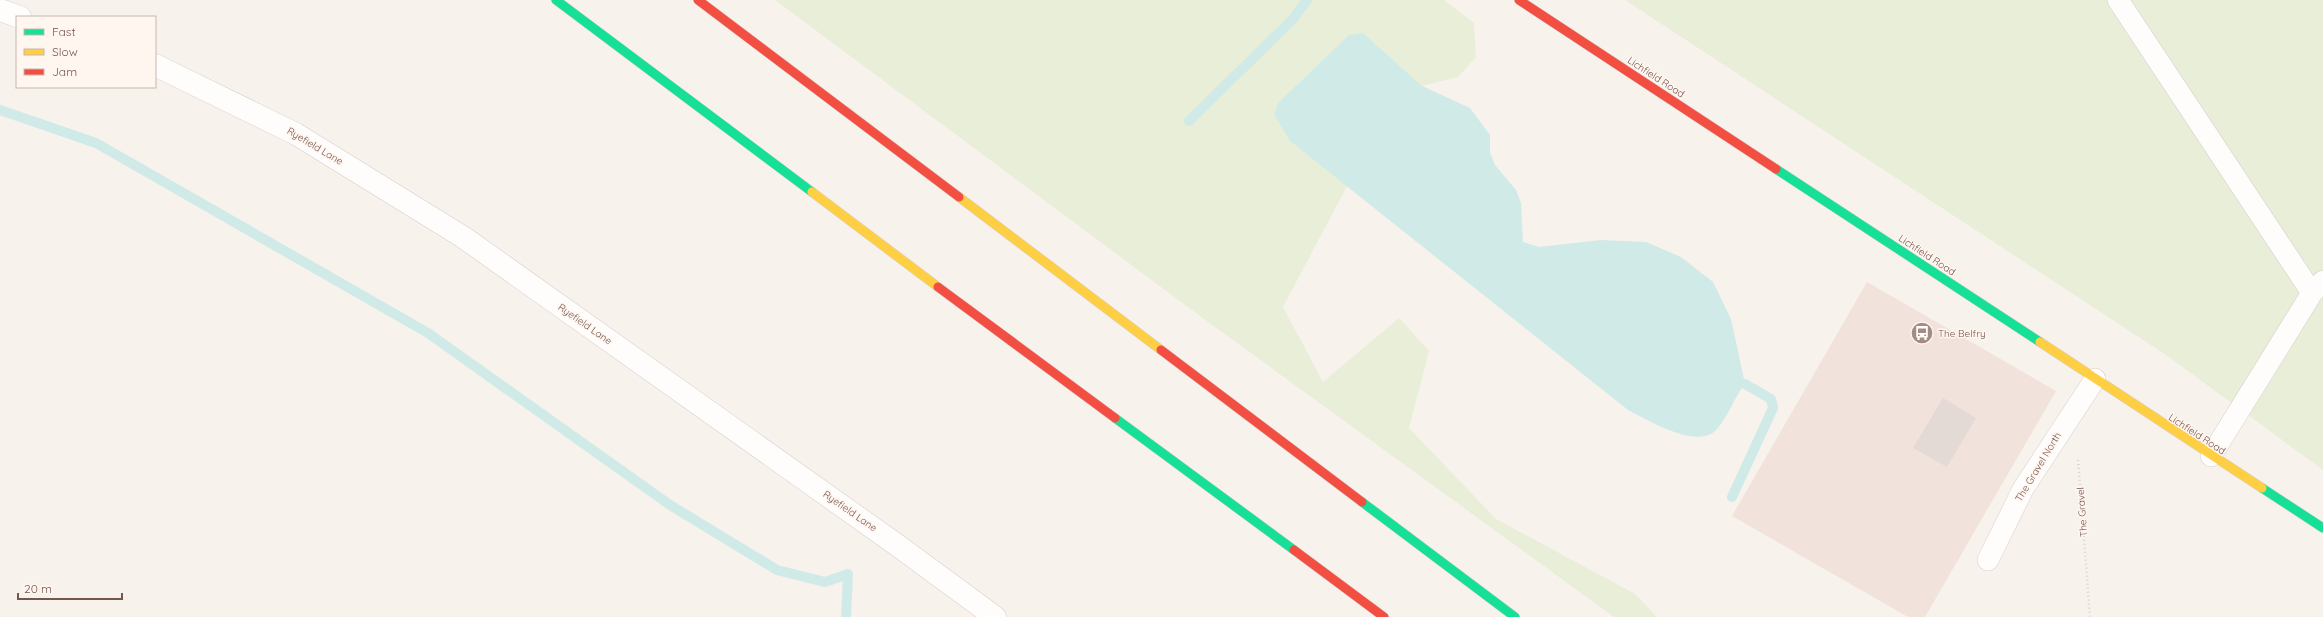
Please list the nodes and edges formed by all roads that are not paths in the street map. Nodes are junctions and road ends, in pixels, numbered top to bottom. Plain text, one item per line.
1 (556, 0) edge
2 (698, 0) edge
3 (1519, 0) edge
4 (2118, 0) edge
5 (0, 10) edge
6 (17, 16) edge
7 (156, 65) edge
8 (2318, 287) edge
9 (2095, 379) junction
10 (2211, 456) junction
11 (2323, 528) edge
12 (1988, 560) dead end
13 (995, 617) edge
14 (1384, 617) edge
15 (1515, 617) edge

1 - 14 highway
2 - 15 highway
3 - 9 highway, Lichfield Road
4 - 8 lane
5 - 6 street
7 - 13 street, Ryefield Lane
8 - 10 lane
9 - 10 highway, Lichfield Road
9 - 12 lane, The Gravel North
10 - 11 highway, Lichfield Road

